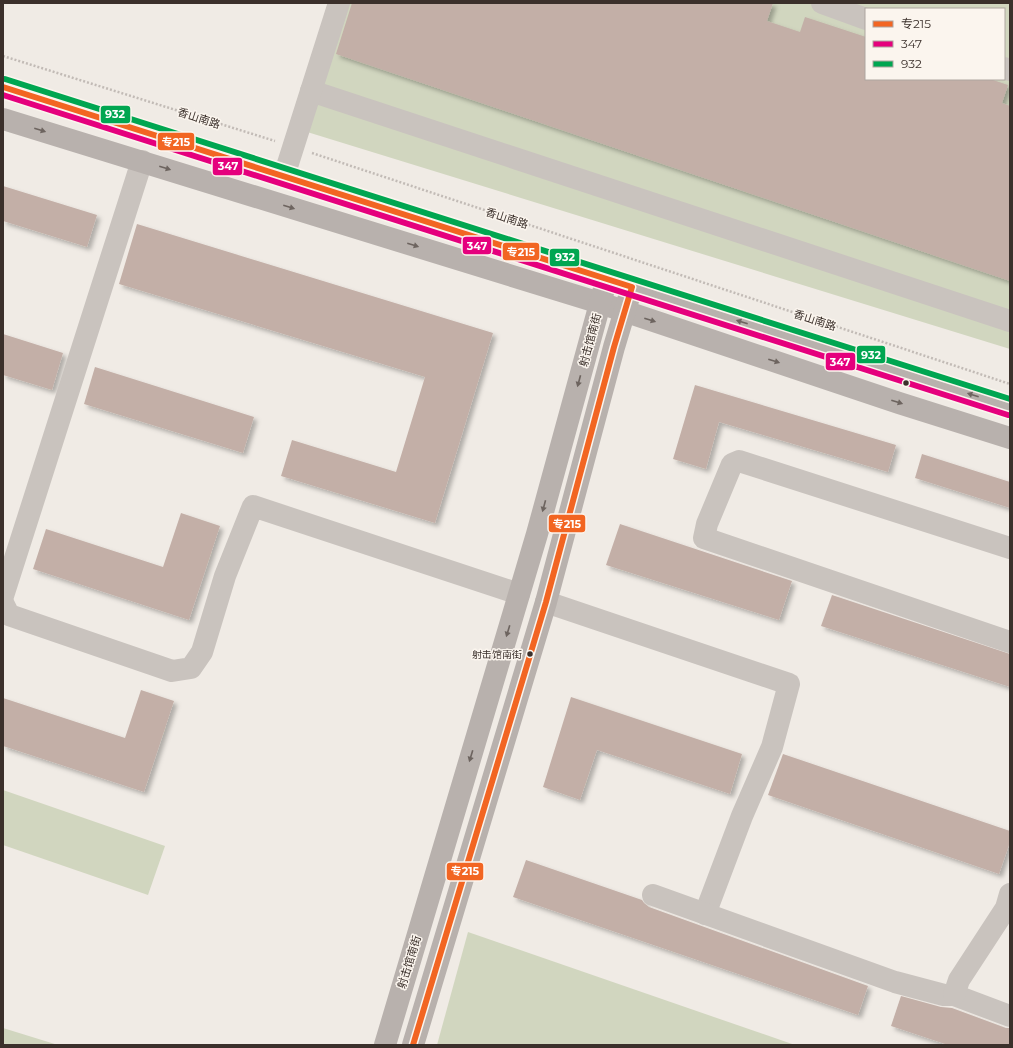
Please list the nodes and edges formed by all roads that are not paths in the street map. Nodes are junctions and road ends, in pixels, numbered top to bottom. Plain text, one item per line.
1 (340, 3) edge
2 (822, 3) edge
3 (865, 19) edge
4 (3, 87) edge
5 (312, 91) junction
6 (3, 119) edge
7 (142, 162) junction
8 (284, 176) junction
9 (607, 279) junction
10 (632, 287) junction
11 (600, 303) junction
12 (625, 311) junction
13 (1010, 321) edge
14 (1010, 407) edge
15 (1010, 438) edge
16 (1010, 548) edge
17 (519, 594) junction
18 (3, 596) edge
19 (546, 602) junction
20 (3, 603) edge
21 (1010, 642) edge
22 (653, 895) dead end
23 (1009, 904) edge
24 (705, 914) junction
25 (954, 995) junction
26 (1010, 1016) edge
27 (385, 1045) edge
28 (413, 1045) edge

1 - 5 street
2 - 3 street
4 - 8 main road
5 - 8 street
5 - 13 street
6 -> 7 main road
7 -> 11 main road
7 - 18 street
8 - 9 main road
9 - 10 main road
9 - 11 main road, 射击馆南街
10 - 12 main road
14 -> 10 main road
11 - 12 main road
11 -> 17 main road, 射击馆南街
12 -> 15 main road
12 - 19 main road
16 - 21 street
17 - 20 street
17 -> 27 main road, 射击馆南街
19 - 24 street
19 - 28 main road
22 - 24 street
23 - 25 street
24 - 25 street
25 - 26 street

